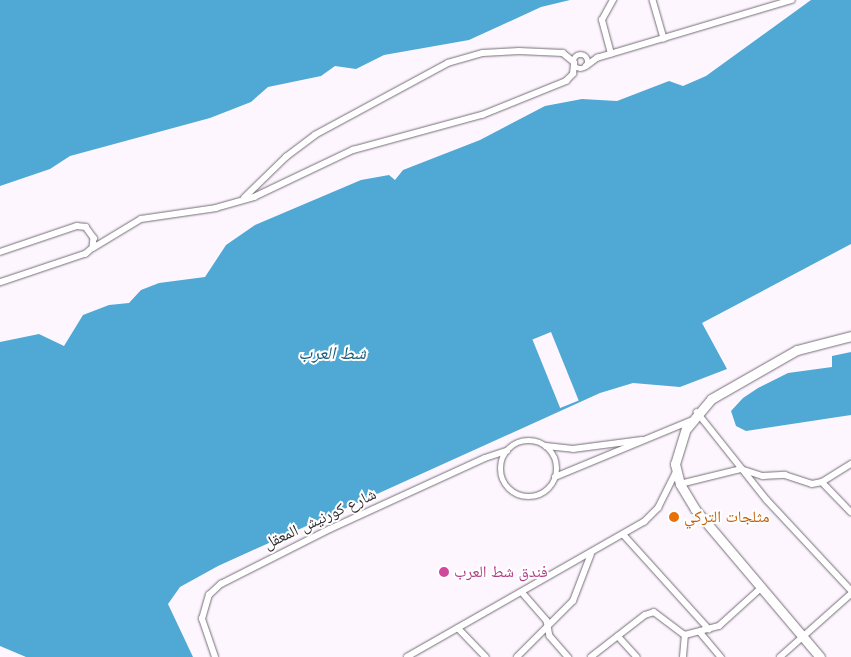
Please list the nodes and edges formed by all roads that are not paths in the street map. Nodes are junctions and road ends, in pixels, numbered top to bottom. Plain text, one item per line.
1 (614, 0) edge
2 (653, 0) edge
3 (792, 0) edge
4 (664, 38) junction
5 (563, 53) junction
6 (611, 54) junction
7 (581, 55) junction
8 (597, 58) junction
9 (574, 63) junction
10 (584, 67) junction
11 (570, 78) junction
12 (240, 201) junction
13 (93, 248) junction
14 (0, 252) edge
15 (0, 282) edge
16 (851, 336) edge
17 (698, 412) junction
18 (690, 421) junction
19 (643, 440) junction
20 (542, 445) junction
21 (507, 451) junction
22 (851, 464) edge
23 (741, 469) junction
24 (676, 472) junction
25 (555, 477) junction
26 (822, 482) junction
27 (680, 484) junction
28 (851, 512) edge
29 (624, 535) junction
30 (592, 554) junction
31 (761, 588) junction
32 (522, 592) junction
33 (851, 592) edge
34 (458, 628) junction
35 (549, 628) junction
36 (709, 629) junction
37 (700, 632) junction
38 (685, 635) junction
39 (618, 636) junction
40 (802, 637) junction
41 (215, 657) edge
42 (407, 657) edge
43 (486, 657) edge
44 (517, 657) edge
45 (568, 657) edge
46 (591, 657) edge
47 (636, 657) edge
48 (683, 657) edge
49 (721, 657) edge
50 (780, 657) edge
51 (820, 657) edge

1 - 6 street
2 - 4 street
3 - 4 street
4 - 6 street
5 - 7 street
5 - 9 street
5 - 12 street
6 - 8 street
7 - 8 street
7 - 9 street
7 - 10 street
8 - 10 street
9 - 10 street
9 - 11 street
10 - 11 street
11 - 12 street
12 - 13 street
13 - 14 street
13 - 15 street
16 - 17 main road
17 - 18 main road
17 - 23 street
18 - 19 street
18 - 24 main road
19 - 20 street
19 - 25 street
20 - 21 street
20 - 25 street
21 - 25 street
21 - 41 street, شارع كورنيش المعقل
22 - 26 street
23 - 26 street
23 - 27 street
23 - 33 street
24 - 27 main road
24 - 29 street
26 - 28 street
27 - 31 main road
29 - 30 street
29 - 36 street
30 - 32 street
30 - 35 street
31 - 36 street
31 - 40 main road
32 - 34 street
32 - 35 street
33 - 40 street
34 - 42 street
34 - 43 street
35 - 44 street
35 - 45 street
36 - 37 street
37 - 38 street
37 - 49 street
38 - 39 street
38 - 48 street
39 - 46 street
39 - 47 street
40 - 50 street
40 - 51 main road

